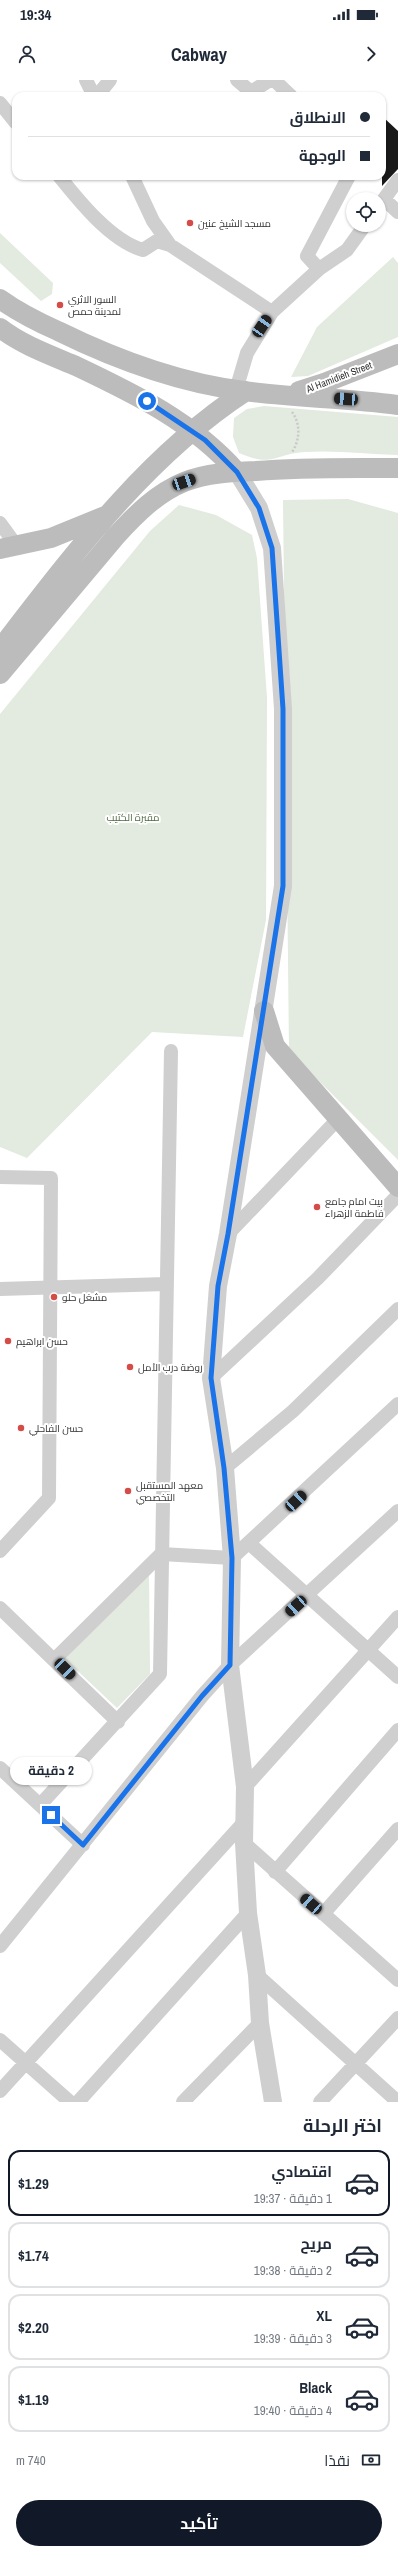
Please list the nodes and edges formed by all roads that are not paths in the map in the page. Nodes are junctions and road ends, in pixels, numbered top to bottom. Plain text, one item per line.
1 (86, 80) edge
2 (110, 80) edge
3 (237, 80) edge
4 (270, 80) edge
5 (274, 80) edge
6 (93, 92) edge
7 (99, 92) edge
8 (286, 92) edge
9 (0, 104) edge
10 (12, 118) edge
11 (62, 180) edge
12 (134, 180) edge
13 (347, 180) edge
14 (398, 180) edge
15 (386, 196) edge
16 (386, 205) edge
17 (398, 212) edge
18 (360, 232) edge
19 (170, 245) junction
20 (318, 269) junction
21 (0, 299) edge
22 (272, 312) junction
23 (0, 328) edge
24 (398, 354) edge
25 (241, 391) junction
26 (279, 394) junction
27 (398, 405) edge
28 (221, 408) junction
29 (192, 430) junction
30 (217, 451) junction
31 (398, 468) edge
32 (237, 472) junction
33 (109, 514) junction
34 (0, 523) edge
35 (8, 547) edge
36 (0, 649) edge
37 (0, 674) edge
38 (264, 1010) junction
39 (171, 1052) dead end
40 (338, 1119) junction
41 (0, 1177) edge
42 (398, 1187) edge
43 (398, 1195) edge
44 (228, 1234) junction
45 (166, 1284) junction
46 (50, 1289) junction
47 (0, 1290) edge
48 (398, 1309) edge
49 (211, 1378) junction
50 (398, 1404) edge
51 (224, 1468) junction
52 (398, 1511) edge
53 (250, 1544) junction
54 (0, 1551) edge
55 (161, 1554) junction
56 (232, 1558) junction
57 (307, 1596) junction
58 (0, 1608) edge
59 (398, 1617) edge
60 (368, 1651) junction
61 (55, 1659) junction
62 (230, 1665) junction
63 (398, 1677) edge
64 (118, 1722) junction
65 (398, 1730) edge
66 (0, 1768) edge
67 (245, 1787) junction
68 (40, 1806) junction
69 (246, 1820) junction
70 (397, 1831) edge
71 (244, 1843) junction
72 (83, 1845) junction
73 (275, 1872) junction
74 (248, 1913) junction
75 (323, 1914) junction
76 (1, 1941) edge
77 (257, 1975) junction
78 (398, 1980) edge
79 (398, 2018) edge
80 (260, 2023) junction
81 (0, 2040) edge
82 (26, 2063) junction
83 (356, 2064) junction
84 (0, 2091) edge
85 (70, 2102) edge
86 (78, 2102) edge
87 (183, 2102) edge
88 (273, 2102) edge
89 (320, 2102) edge
90 (398, 2102) edge

1 - 6 street
2 - 7 street
3 - 4 street
5 - 8 street
9 - 10 street
11 - 19 street
12 - 19 street
13 - 20 street
14 - 15 street
16 - 17 street
18 - 20 street
19 - 22 street
20 - 22 street
21 - 25 main road
22 - 25 street
23 - 29 main road
24 - 26 main road, Al Hamidieh Street
25 - 26 main road
25 - 28 main road
26 - 27 main road
28 - 29 main road
28 - 30 main road
29 - 30 main road
29 - 33 main road
30 - 32 main road
31 - 32 main road
32 - 37 main road
32 - 38 street
33 - 35 main road
33 - 36 main road
34 - 35 street
38 - 40 main road
38 - 44 street
39 - 45 street
40 - 42 main road
40 - 44 street
41 - 46 street
43 - 49 street
44 - 49 street
45 - 46 street
45 - 55 street
46 - 47 street
46 - 54 street
48 - 51 street
49 - 51 street
50 - 53 street
51 - 56 street
52 - 57 street
53 - 56 street
53 - 57 street
55 - 56 street
55 - 61 street
55 - 64 street
56 - 62 street
57 - 60 street
57 - 62 street
58 - 61 street
59 - 60 street
60 - 63 street
60 - 67 street
61 - 64 street
62 - 67 street
62 - 72 street
64 - 68 street
65 - 73 street
66 - 68 street
67 - 69 street
68 - 72 street
69 - 71 street
69 - 82 street
70 - 75 street
71 - 73 street
71 - 74 street
72 - 76 street
73 - 75 street
74 - 77 street
74 - 86 street
75 - 78 street
77 - 80 street
77 - 83 street
79 - 83 street
80 - 87 street
80 - 88 street
81 - 82 street
82 - 84 street
82 - 85 street
83 - 89 street
83 - 90 street

